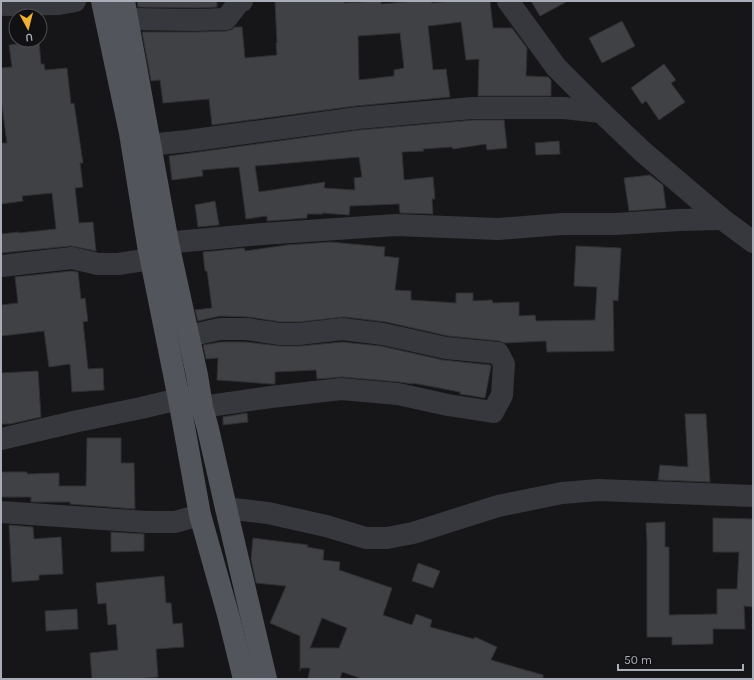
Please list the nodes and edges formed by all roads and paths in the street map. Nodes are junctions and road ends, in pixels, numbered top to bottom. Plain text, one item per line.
1 (102, 1) edge
2 (242, 1) edge
3 (508, 1) edge
4 (67, 2) edge
5 (5, 5) dead end
6 (126, 10) edge
7 (601, 112) junction
8 (150, 145) junction
9 (722, 219) junction
10 (753, 242) edge
11 (172, 243) junction
12 (148, 260) junction
13 (1, 266) edge
14 (188, 336) junction
15 (171, 401) junction
16 (202, 407) junction
17 (1, 439) edge
18 (753, 496) edge
19 (226, 508) junction
20 (1, 512) edge
21 (200, 515) junction
22 (244, 679) edge
23 (266, 679) edge

1 - 12 main road
2 - 6 street
3 - 7 street
4 - 5 street
6 - 8 main road
7 - 8 street
7 - 9 street
8 - 11 main road
9 - 10 street
9 - 11 street
11 - 14 main road
12 - 13 street
12 - 15 main road
14 - 16 main road
14 - 16 street
15 - 17 street
15 - 21 main road
16 - 19 main road
18 - 19 street
19 - 21 main road
19 - 23 main road
20 - 21 street
21 - 22 main road

